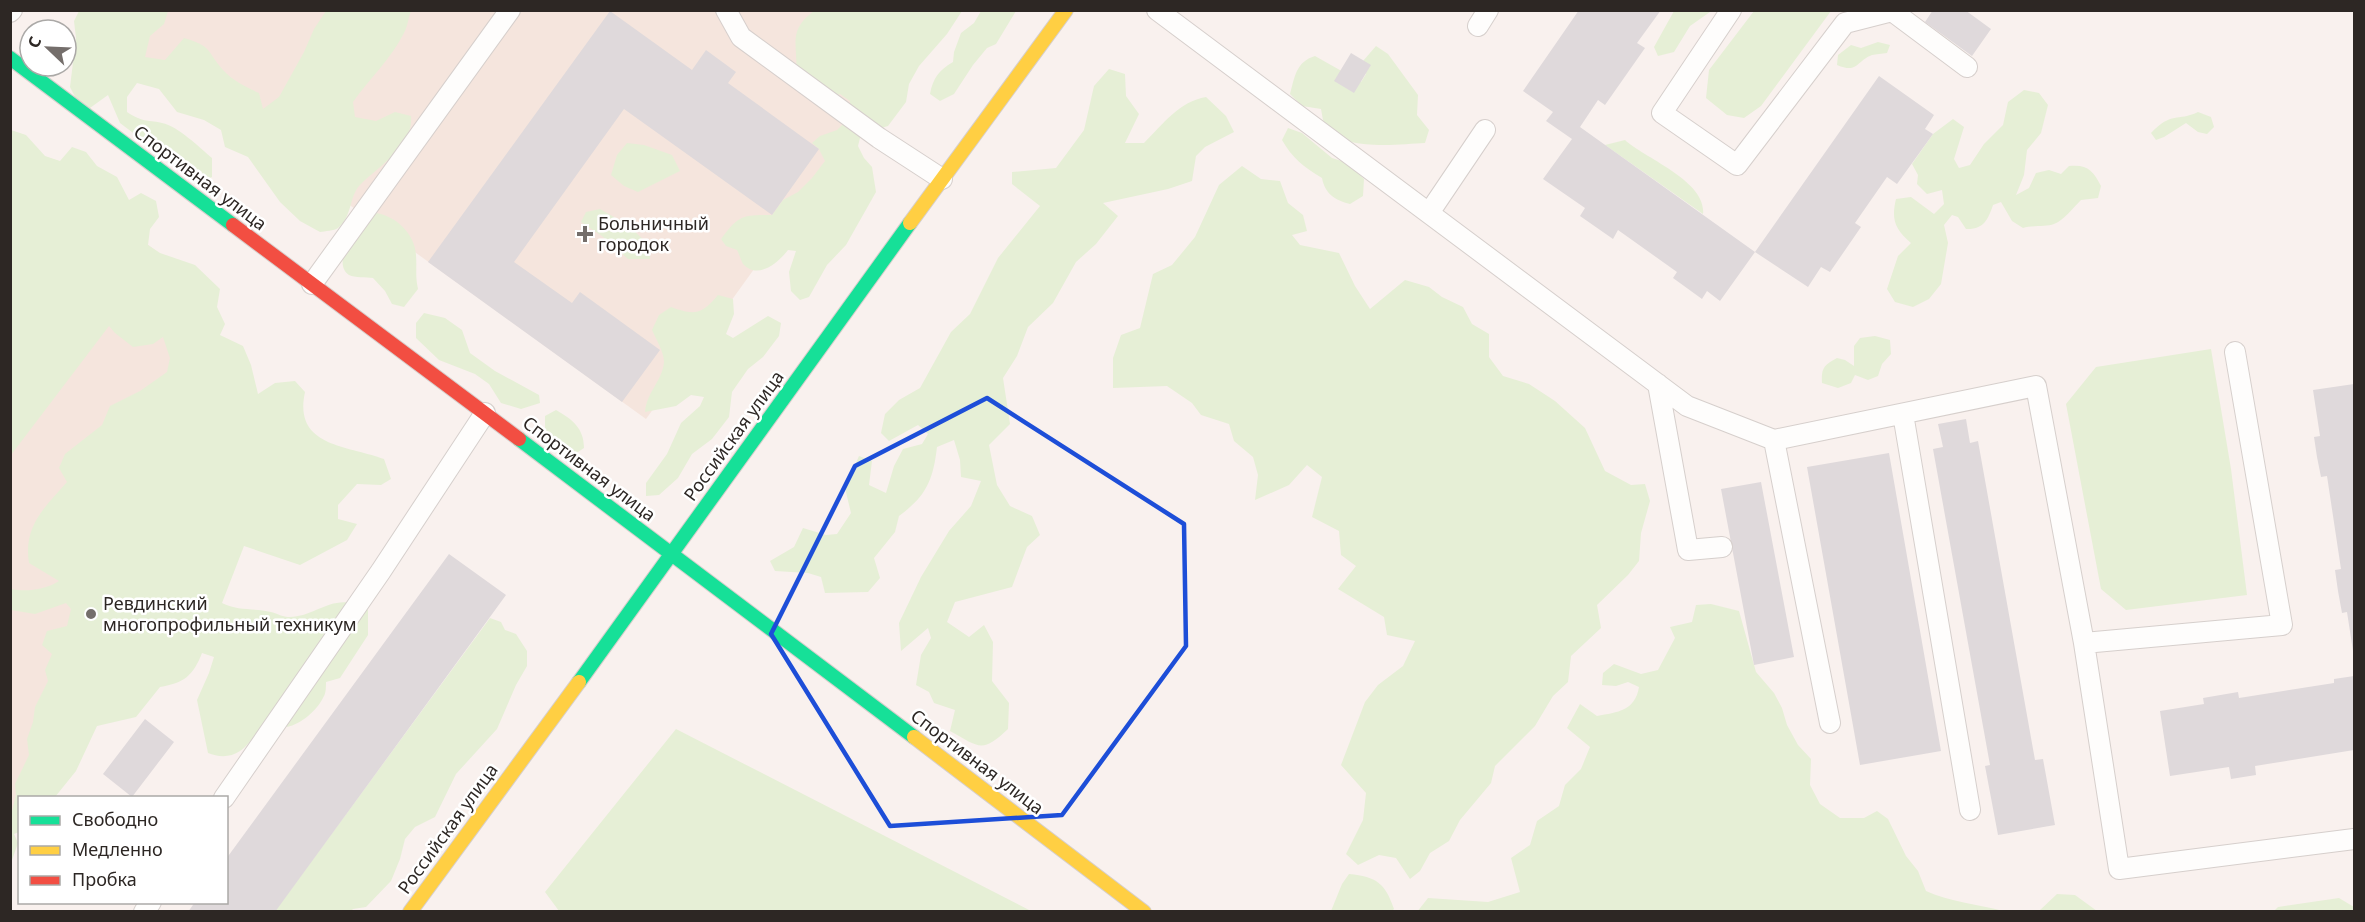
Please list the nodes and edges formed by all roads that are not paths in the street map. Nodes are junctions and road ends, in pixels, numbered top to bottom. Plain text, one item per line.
1 (510, 10) edge
2 (726, 10) edge
3 (1066, 10) edge
4 (1157, 10) edge
5 (1731, 10) edge
6 (1892, 11) edge
7 (10, 58) edge
8 (1967, 67) dead end
9 (1485, 130) dead end
10 (942, 179) junction
11 (1429, 213) junction
12 (312, 284) junction
13 (2235, 352) dead end
14 (1658, 384) junction
15 (485, 413) junction
16 (1903, 414) junction
17 (1774, 441) junction
18 (1722, 547) dead end
19 (672, 555) junction
20 (2084, 643) junction
21 (1830, 723) dead end
22 (225, 796) edge
23 (1970, 810) dead end
24 (2355, 839) edge
25 (410, 912) edge
26 (1144, 912) edge

1 - 12 lane
2 - 10 lane
3 - 10 street, Российская улица
4 - 11 lane
5 - 6 lane
6 - 8 lane
7 - 12 street, Спортивная улица
9 - 11 lane
10 - 19 street, Российская улица
11 - 14 lane
12 - 15 street, Спортивная улица
13 - 20 lane
14 - 17 lane
14 - 18 lane
15 - 19 street, Спортивная улица
15 - 22 lane
16 - 17 lane
16 - 20 lane
16 - 23 lane
17 - 21 lane
19 - 25 street, Российская улица
19 - 26 street, Спортивная улица
20 - 24 lane

